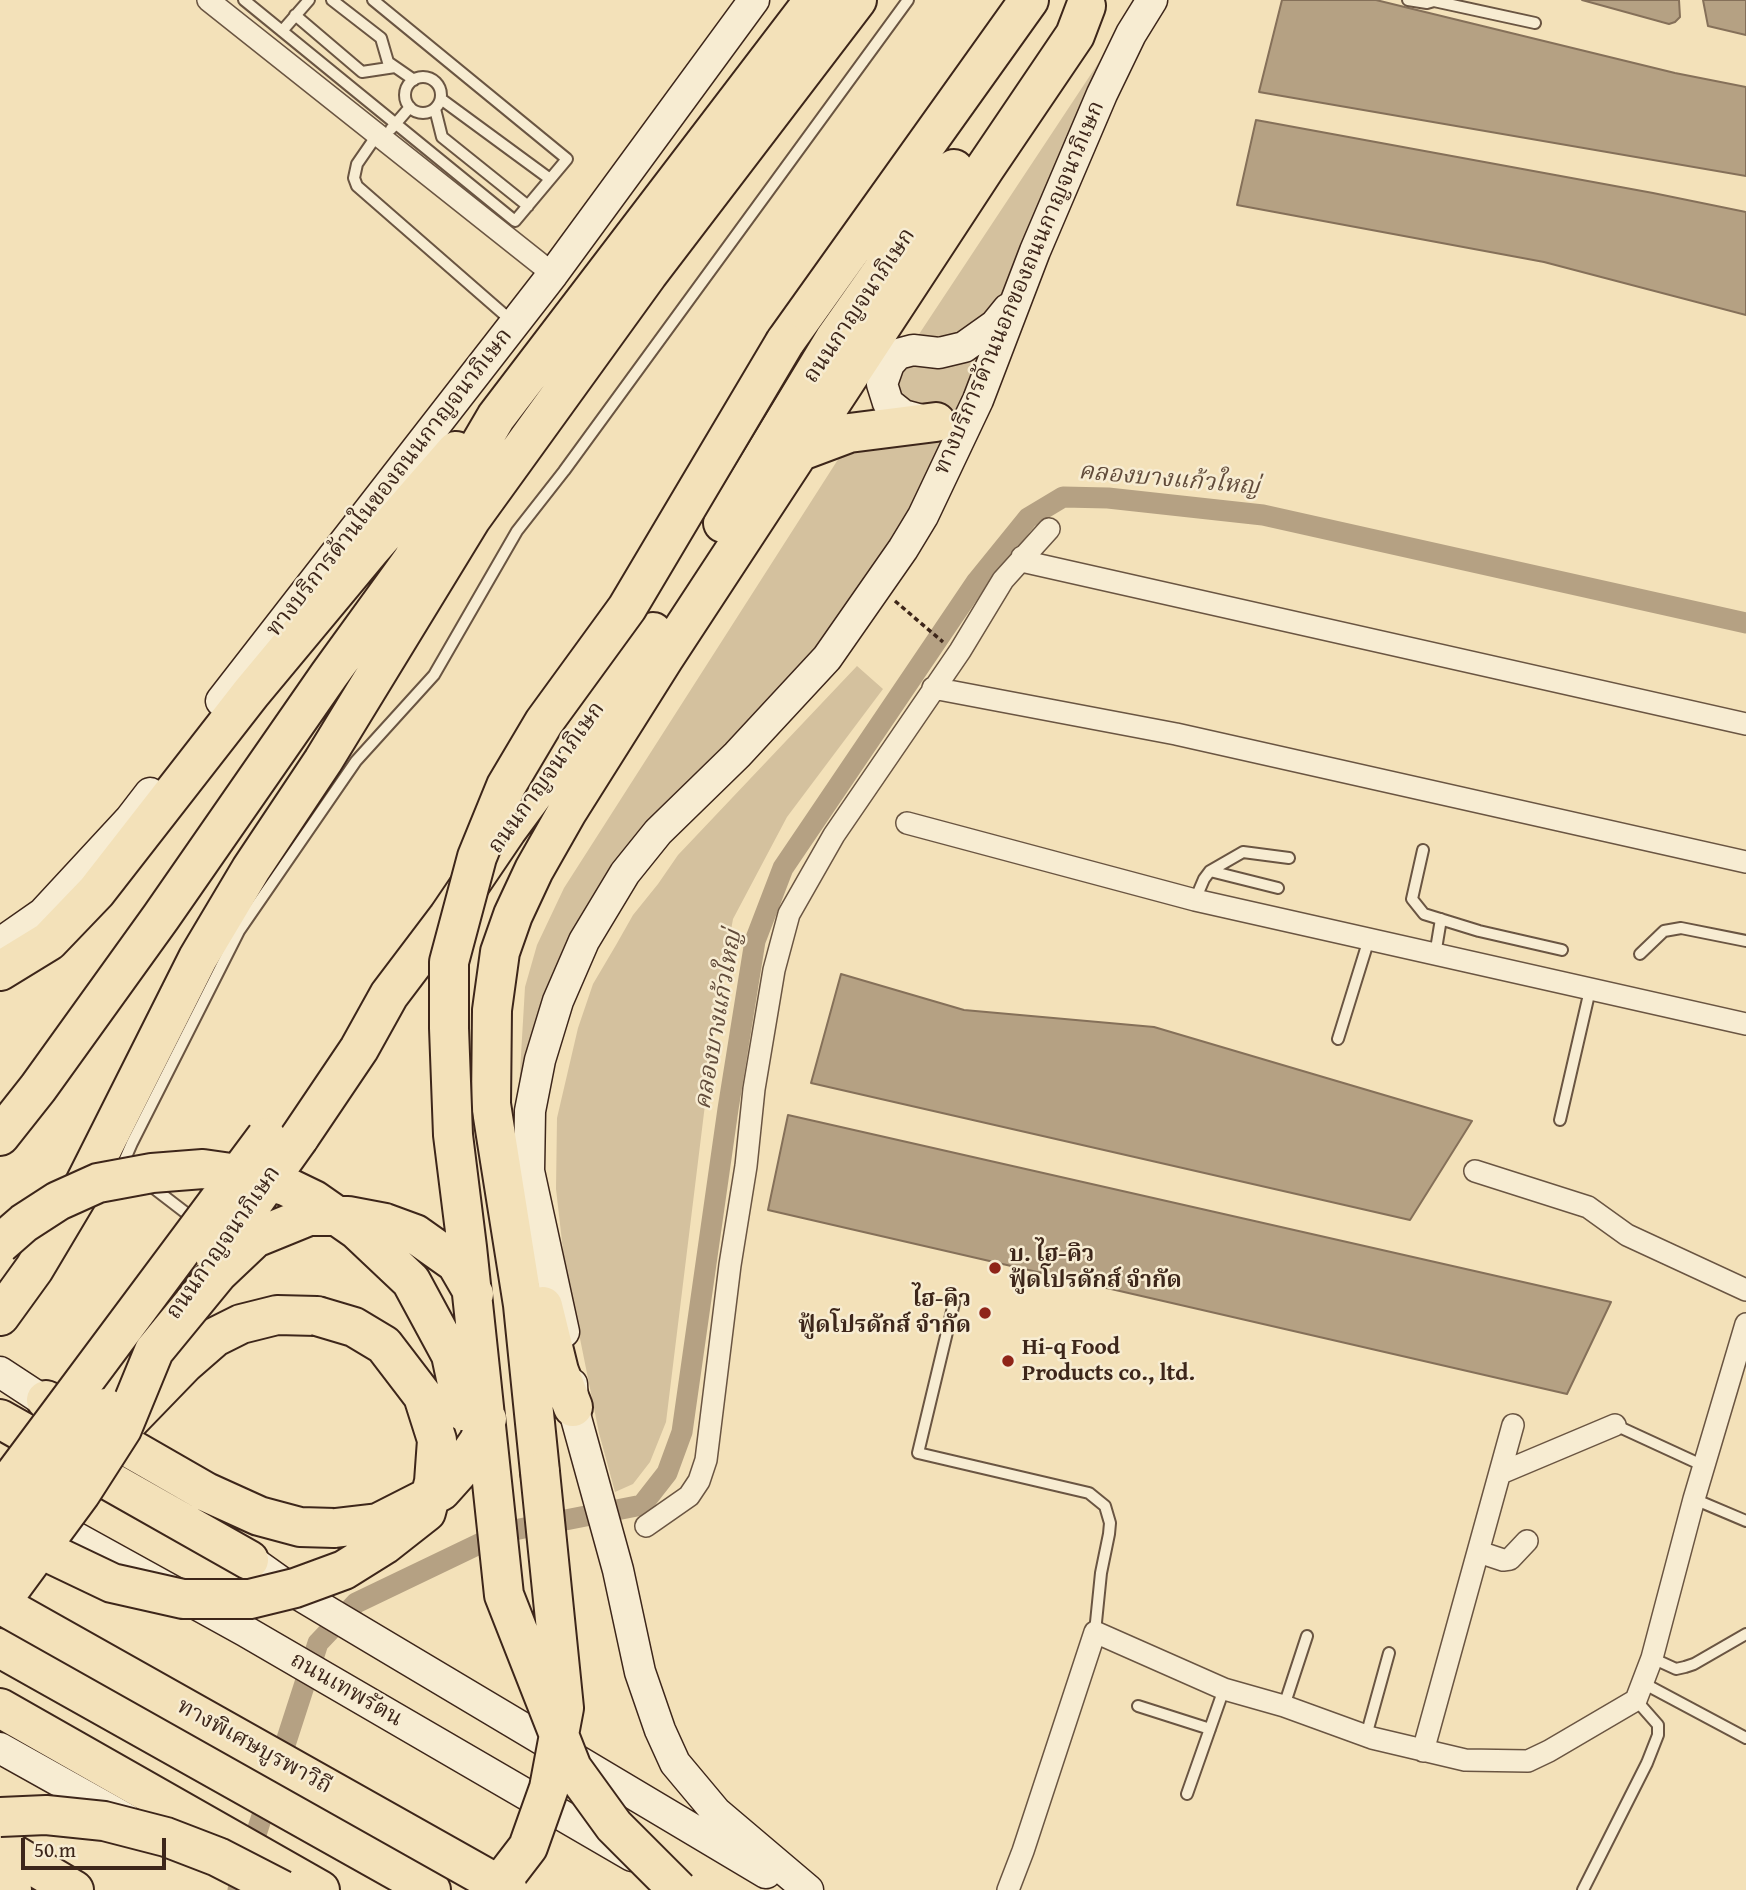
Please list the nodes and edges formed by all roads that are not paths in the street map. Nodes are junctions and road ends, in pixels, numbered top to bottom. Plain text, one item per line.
1 (208, 0) edge
2 (244, 0) edge
3 (309, 0) edge
4 (332, 0) edge
5 (373, 0) edge
6 (754, 0) edge
7 (792, 0) edge
8 (814, 0) edge
9 (857, 0) edge
10 (908, 0) edge
11 (1029, 0) edge
12 (1152, 0) edge
13 (1408, 0) edge
14 (1088, 3) edge
15 (296, 15) junction
16 (1535, 23) dead end
17 (282, 31) junction
18 (446, 60) junction
19 (395, 67) junction
20 (414, 80) junction
21 (432, 80) junction
22 (438, 104) junction
23 (410, 107) junction
24 (385, 132) junction
25 (550, 179) junction
26 (528, 206) junction
27 (553, 274) junction
28 (1017, 297) junction
29 (515, 323) junction
30 (978, 400) junction
31 (496, 417) junction
32 (936, 422) junction
33 (801, 451) junction
34 (1049, 528) dead end
35 (1022, 557) junction
36 (933, 688) junction
37 (1746, 724) edge
38 (907, 823) dead end
39 (1423, 850) dead end
40 (1289, 858) dead end
41 (1746, 862) edge
42 (1210, 871) junction
43 (1278, 888) dead end
44 (1195, 900) junction
45 (1441, 919) junction
46 (1369, 939) junction
47 (1746, 941) edge
48 (0, 943) edge
49 (1562, 950) dead end
50 (1640, 954) dead end
51 (1435, 955) junction
52 (0, 971) edge
53 (0, 989) edge
54 (1590, 990) junction
55 (1746, 1024) edge
56 (1338, 1039) dead end
57 (491, 1104) junction
58 (1560, 1120) dead end
59 (0, 1136) edge
60 (283, 1137) junction
61 (1475, 1171) dead end
62 (186, 1213) dead end
63 (0, 1244) edge
64 (1746, 1290) edge
65 (954, 1303) dead end
66 (0, 1316) edge
67 (1746, 1324) edge
68 (1741, 1361) edge
69 (0, 1372) edge
70 (46, 1400) junction
71 (573, 1407) junction
72 (0, 1419) edge
73 (1513, 1425) dead end
74 (1615, 1425) joint
75 (122, 1429) junction
76 (1704, 1466) junction
77 (1501, 1472) junction
78 (0, 1495) edge
79 (1694, 1499) junction
80 (1746, 1521) edge
81 (0, 1526) edge
82 (646, 1526) dead end
83 (1527, 1541) dead end
84 (1479, 1552) junction
85 (0, 1556) edge
86 (249, 1560) junction
87 (503, 1595) junction
88 (0, 1603) edge
89 (1095, 1632) junction
90 (1746, 1634) edge
91 (1307, 1636) dead end
92 (0, 1648) edge
93 (1389, 1653) dead end
94 (1652, 1658) junction
95 (1224, 1689) junction
96 (1640, 1692) junction
97 (1138, 1706) dead end
98 (1284, 1706) junction
99 (0, 1708) edge
100 (1210, 1729) junction
101 (1366, 1736) junction
102 (1746, 1738) edge
103 (0, 1748) edge
104 (1423, 1751) junction
105 (572, 1768) junction
106 (1187, 1794) dead end
107 (0, 1817) edge
108 (0, 1846) edge
109 (0, 1883) edge
110 (12, 1890) edge
111 (74, 1890) edge
112 (252, 1890) edge
113 (282, 1890) edge
114 (320, 1890) edge
115 (431, 1890) edge
116 (495, 1890) edge
117 (508, 1890) edge
118 (639, 1890) edge
119 (678, 1890) edge
120 (689, 1890) edge
121 (795, 1890) edge
122 (808, 1890) edge
123 (1008, 1890) edge
124 (1583, 1890) edge

1 - 24 street
2 - 17 lane
3 - 15 lane
4 - 19 lane
5 - 18 lane
6 - 27 main road, ทางบริการด้านในของถนนกาญจนาภิเษก
7 - 52 highway
8 - 31 highway
9 - 66 highway, bridge
10 - 62 lane
11 - 87 highway, bridge
12 - 28 main road, ทางบริการด้านนอกของถนนกาญจนาภิเษก
13 - 16 lane
14 - 33 highway
14 - 60 highway, ถนนกาญจนาภิเษก
15 - 17 lane
15 - 19 lane
17 - 24 lane
18 - 21 lane
18 - 25 lane
19 - 20 lane
20 - 21 lane
20 - 23 lane
21 - 22 lane
22 - 23 lane
22 - 25 lane
22 - 26 lane
23 - 24 lane
24 - 26 lane
24 - 27 street
24 - 29 lane
25 - 26 lane
27 - 29 main road, ทางบริการด้านในของถนนกาญจนาภิเษก
28 - 30 main road, ทางบริการด้านนอกของถนนกาญจนาภิเษก
28 - 32 main road
29 - 48 main road, ทางบริการด้านในของถนนกาญจนาภิเษก
30 - 32 main road
30 - 71 main road, ทางบริการด้านนอกของถนนกาญจนาภิเษก
31 - 53 highway
31 - 59 highway
32 - 33 highway
33 - 57 highway
34 - 35 street
35 - 36 street
35 - 37 street
36 - 41 street
36 - 82 street
38 - 44 street
39 - 45 lane
40 - 42 lane
42 - 43 lane
42 - 44 lane
44 - 46 street
45 - 49 lane
45 - 51 lane
46 - 51 street
46 - 56 lane
47 - 50 lane
51 - 54 street
54 - 55 street
54 - 58 lane
57 - 71 highway
57 - 116 highway, bridge
60 - 78 highway, bridge
60 - 85 highway, ถนนกาญจนาภิเษก, bridge
61 - 64 street
63 - 87 highway, bridge
65 - 89 lane
67 - 68 street
68 - 76 street
69 - 70 main road
70 - 75 highway, bridge
70 - 86 main road
71 - 122 main road, ทางบริการด้านนอกของถนนกาญจนาภิเษก
72 - 86 highway
73 - 77 street
74 - 76 lane
74 - 77 street
75 - 81 highway, bridge
75 - 88 highway, bridge
76 - 79 street
77 - 84 street
78 - 120 main road, ถนนเทพรัตน
79 - 80 lane
79 - 94 street
83 - 84 street
84 - 104 street
86 - 121 main road
87 - 105 highway, bridge
88 - 117 highway, ทางพิเศษบูรพาวิถี, bridge
89 - 95 street
89 - 123 street
90 - 94 lane
91 - 98 lane
92 - 115 highway, ทางพิเศษบูรพาวิถี
93 - 101 lane
94 - 96 street
95 - 98 street
95 - 100 lane
96 - 102 lane
96 - 104 street
96 - 124 lane
97 - 100 lane
98 - 101 street
99 - 114 highway
100 - 106 lane
101 - 104 street
103 - 112 main road
105 - 118 highway, bridge
105 - 119 highway, bridge
107 - 113 highway, bridge
108 - 111 highway
109 - 110 highway

